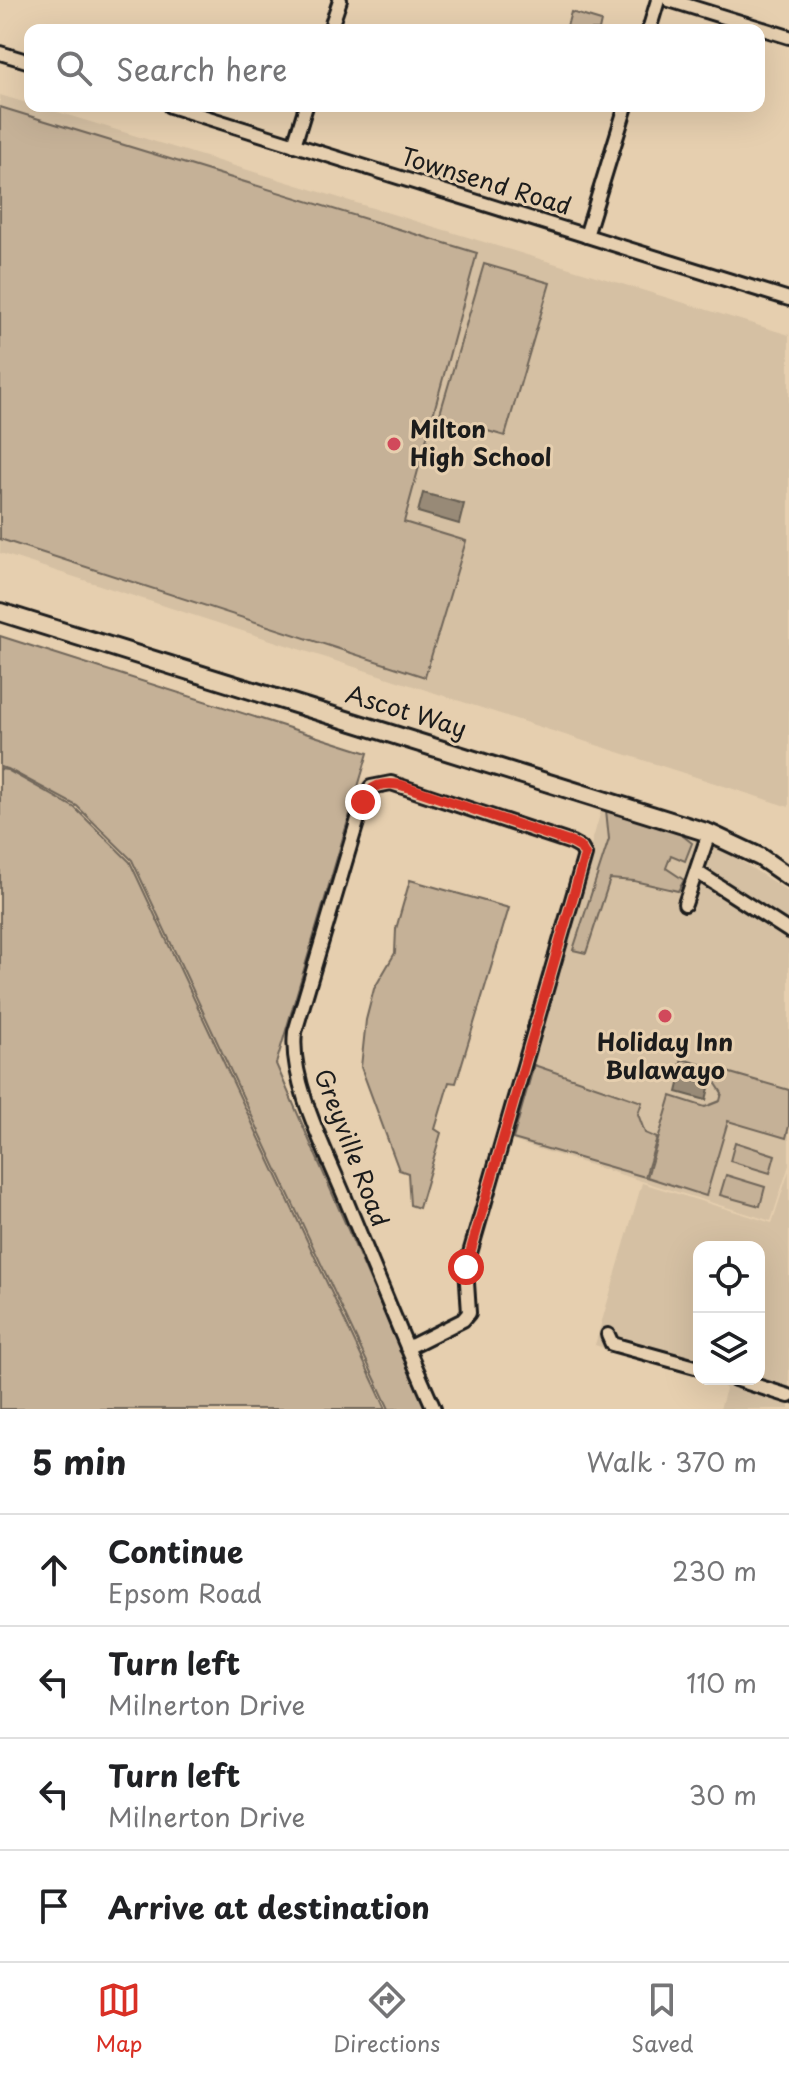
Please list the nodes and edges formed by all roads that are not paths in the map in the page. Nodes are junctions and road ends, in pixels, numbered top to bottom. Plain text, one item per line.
1 (340, 0) edge
2 (658, 0) edge
3 (669, 0) edge
4 (332, 24) edge
5 (651, 24) edge
6 (747, 24) edge
7 (765, 30) edge
8 (789, 37) edge
9 (0, 53) edge
10 (24, 60) edge
11 (189, 112) edge
12 (304, 112) edge
13 (624, 112) edge
14 (294, 145) junction
15 (586, 236) junction
16 (789, 299) edge
17 (0, 612) edge
18 (709, 833) junction
19 (697, 872) junction
20 (789, 877) edge
21 (685, 904) dead end
22 (789, 931) edge
23 (608, 1335) dead end
24 (407, 1348) junction
25 (693, 1366) edge
26 (754, 1385) edge
27 (789, 1396) edge
28 (434, 1409) edge

1 - 4 street
2 - 5 street
3 - 6 street
7 - 8 street
9 - 10 street
11 - 14 street, Townsend Road
12 - 14 street
13 - 15 street
14 - 15 street, Townsend Road
15 - 16 street, Townsend Road
17 - 18 main road, Ascot Way
18 - 19 street
18 - 20 main road, Ascot Way
19 - 21 street
19 - 22 street
23 - 25 street
24 - 24 street, Greyville Road
24 - 28 street, Greyville Road
26 - 27 street

